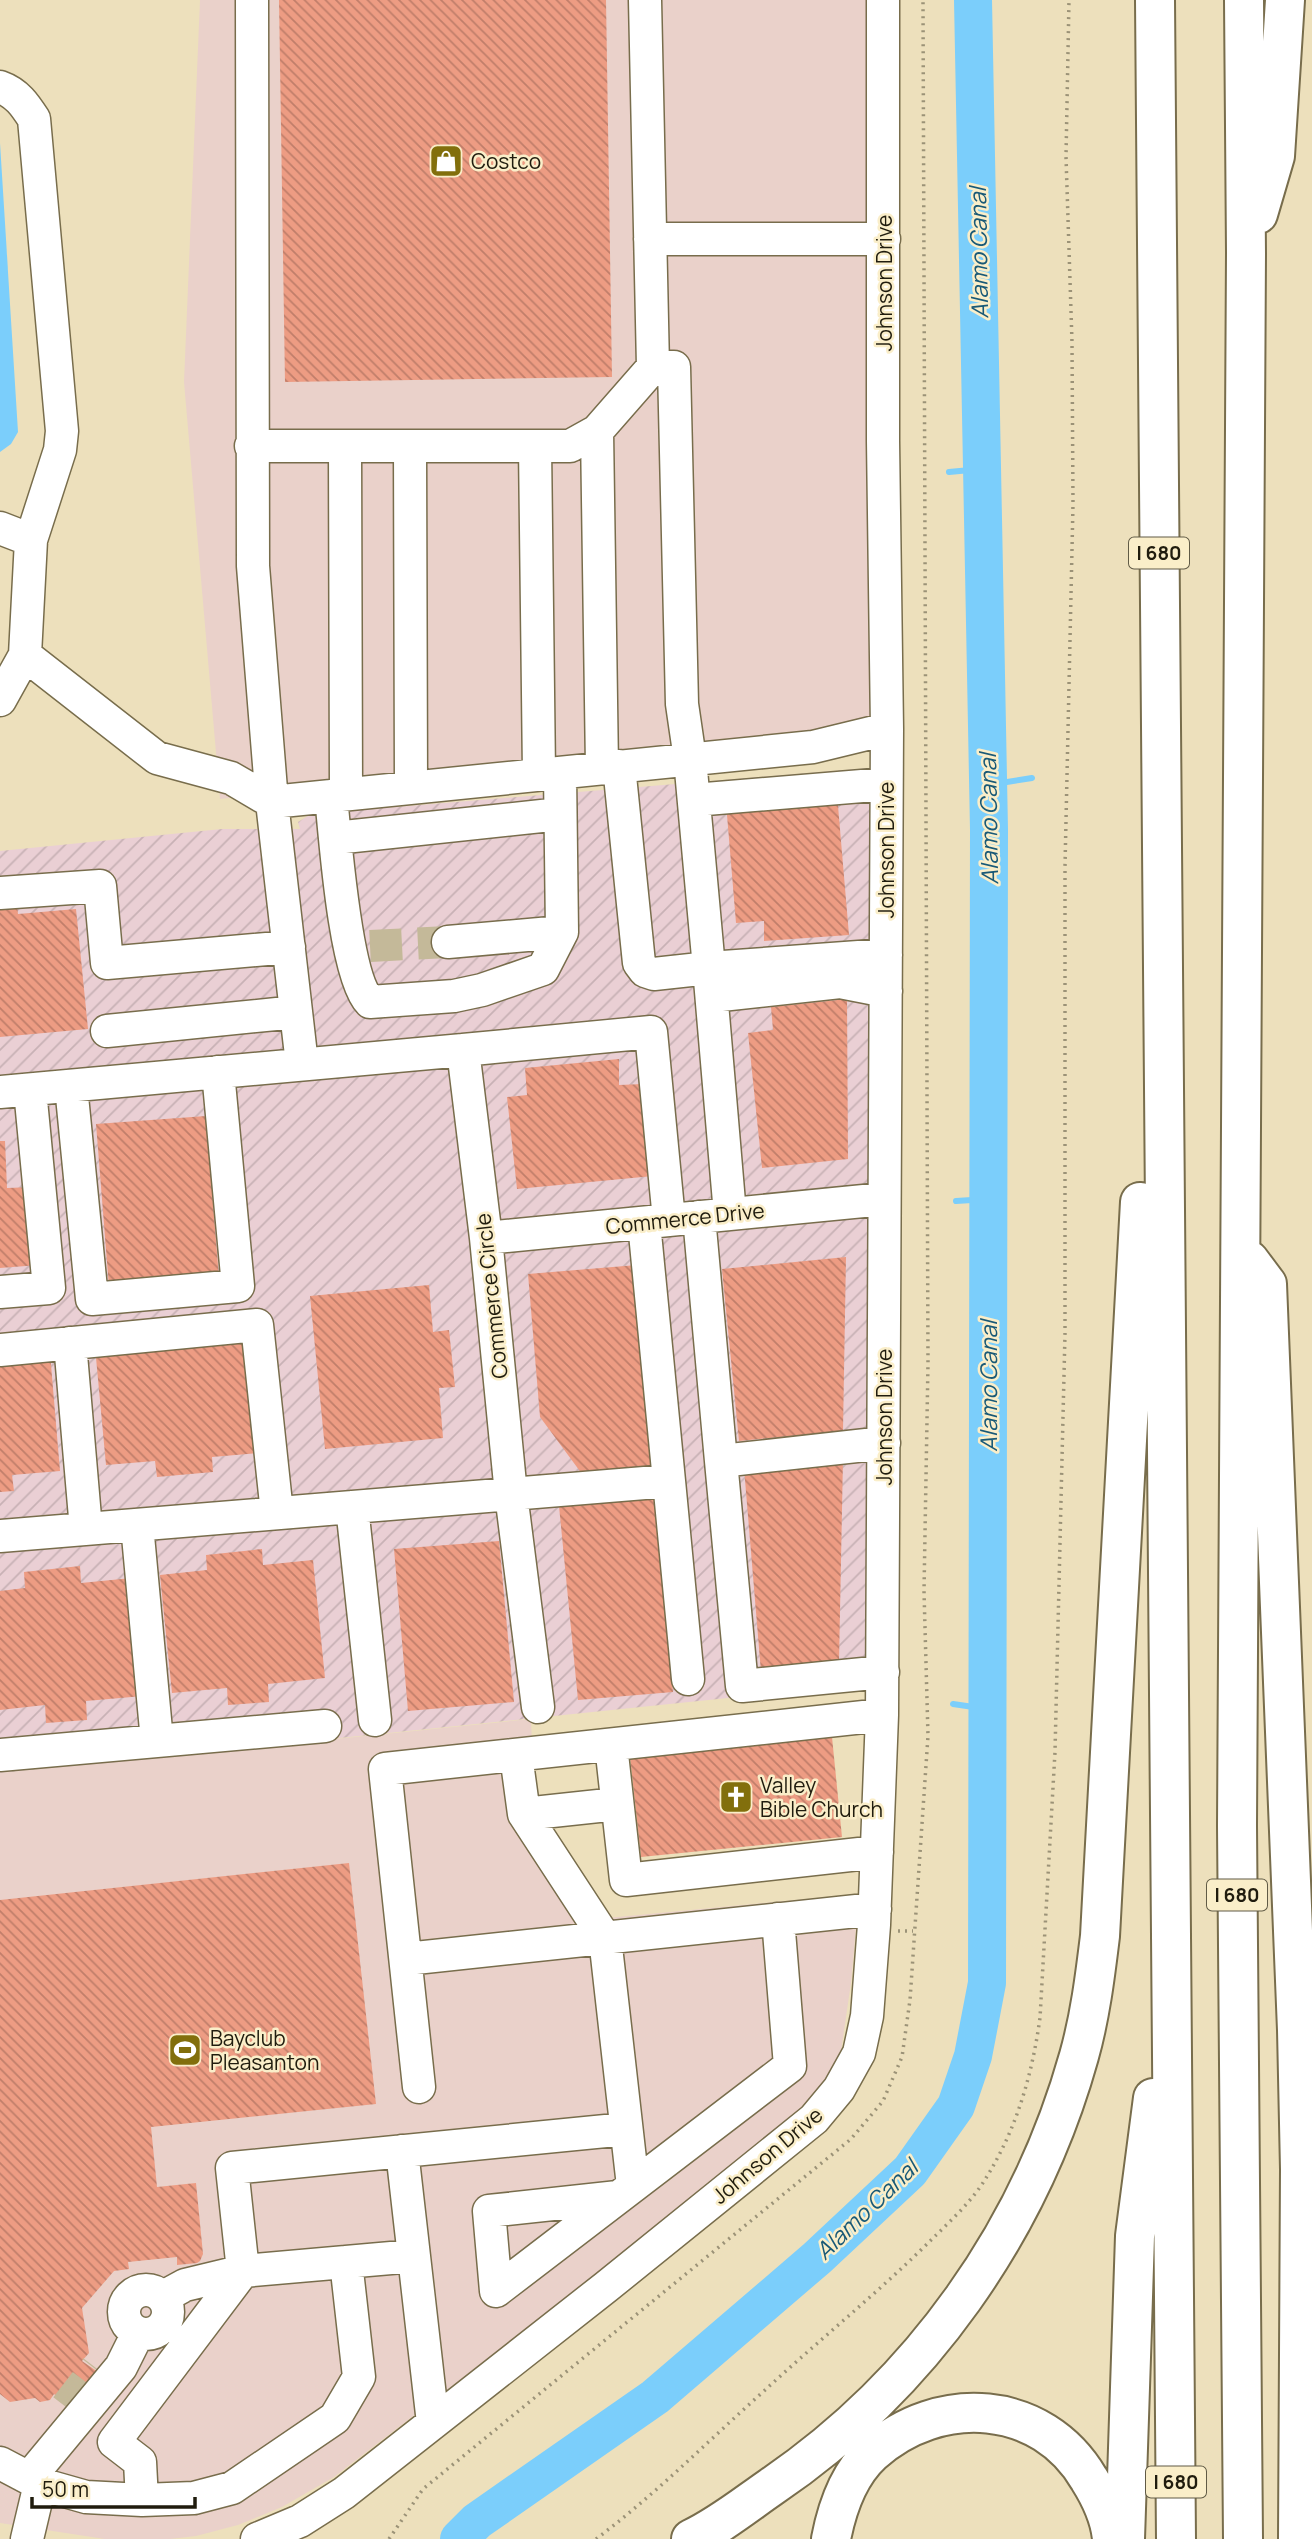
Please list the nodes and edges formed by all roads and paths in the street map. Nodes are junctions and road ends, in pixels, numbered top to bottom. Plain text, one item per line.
1 (253, 0) edge
2 (645, 0) edge
3 (883, 0) edge
4 (1069, 0) edge
5 (1155, 0) edge
6 (1244, 0) edge
7 (1285, 0) edge
8 (0, 88) edge
9 (650, 239) junction
10 (884, 239) junction
11 (1246, 253) junction
12 (653, 367) junction
13 (597, 431) junction
14 (251, 446) junction
15 (345, 446) junction
16 (410, 446) junction
17 (535, 446) junction
18 (0, 528) edge
19 (31, 540) junction
20 (25, 655) junction
21 (0, 700) edge
22 (887, 729) junction
23 (690, 759) junction
24 (611, 767) junction
25 (550, 774) junction
26 (886, 784) junction
27 (411, 787) junction
28 (339, 795) junction
29 (694, 800) junction
30 (272, 802) junction
31 (560, 814) junction
32 (335, 838) junction
33 (0, 892) edge
34 (562, 932) junction
35 (448, 942) tunnel mouth
36 (289, 947) junction
37 (886, 955) junction
38 (711, 982) junction
39 (886, 991) junction
40 (296, 1012) junction
41 (107, 1031) dead end
42 (463, 1050) junction
43 (302, 1064) junction
44 (218, 1072) junction
45 (71, 1086) junction
46 (15, 1091) edge
47 (1163, 1106) junction
48 (884, 1199) junction
49 (730, 1214) junction
50 (671, 1220) junction
51 (486, 1238) junction
52 (1241, 1251) junction
53 (0, 1292) edge
54 (71, 1343) junction
55 (0, 1350) edge
56 (884, 1443) junction
57 (721, 1461) junction
58 (669, 1481) junction
59 (511, 1494) junction
60 (352, 1507) junction
61 (278, 1513) junction
62 (137, 1525) junction
63 (86, 1529) junction
64 (0, 1536) edge
65 (883, 1672) junction
66 (688, 1679) dead end
67 (538, 1707) dead end
68 (883, 1715) junction
69 (375, 1720) dead end
70 (325, 1726) dead end
71 (157, 1741) junction
72 (611, 1745) junction
73 (0, 1755) edge
74 (516, 1755) junction
75 (617, 1804) junction
76 (524, 1814) junction
77 (1290, 1820) junction
78 (877, 1852) junction
79 (875, 1909) junction
80 (778, 1919) junction
81 (605, 1938) junction
82 (406, 1959) junction
83 (1312, 2031) edge
84 (1172, 2055) junction
85 (419, 2087) dead end
86 (626, 2129) junction
87 (401, 2151) junction
88 (414, 2256) junction
89 (346, 2262) junction
90 (243, 2271) junction
91 (156, 2325) junction
92 (96, 2368) tunnel mouth
93 (66, 2407) tunnel mouth
94 (433, 2423) junction
95 (21, 2474) edge
96 (423, 2489) dead end
97 (142, 2500) junction
98 (27, 2539) edge
99 (257, 2539) edge
100 (389, 2539) edge
101 (596, 2539) edge
102 (691, 2539) edge
103 (831, 2539) edge
104 (1112, 2539) edge
105 (1125, 2539) edge
106 (1176, 2539) edge
107 (1243, 2539) edge
108 (1298, 2539) edge

1 - 14 street
2 - 9 street
3 - 10 street, Johnson Drive
4 - 101 path
5 - 47 highway, I 680
6 - 11 highway, I 680
7 - 11 highway
8 - 19 street
9 - 10 street
9 - 12 street
10 - 22 street, Johnson Drive
11 - 52 highway, I 680
12 - 13 street
12 - 23 street
13 - 17 street
13 - 24 street
14 - 15 street
14 - 30 street
15 - 16 street
15 - 28 street
16 - 17 street
16 - 27 street
17 - 25 street
18 - 19 street
19 - 20 street
20 - 21 street
20 - 30 street
22 - 23 street
22 - 26 street, Johnson Drive
23 - 24 street
23 - 29 street
24 - 25 street
24 - 38 street
25 - 27 street
25 - 31 street
26 - 29 street
26 - 37 street, Johnson Drive
27 - 28 street
28 - 30 street
28 - 32 street
29 - 38 street
30 - 36 street
31 - 32 street
31 - 34 street
32 - 34 street
33 - 36 street
34 - 35 street
36 - 40 street
37 - 38 street
37 - 39 street, Johnson Drive
38 - 39 street
38 - 49 street
39 - 48 street, Johnson Drive
40 - 41 street
40 - 43 street
42 - 43 street
42 - 50 street
42 - 51 street, Commerce Circle
43 - 44 street
44 - 45 street
44 - 45 street
45 - 46 street
46 - 53 street
47 - 84 highway, I 680
47 - 102 highway
48 - 49 street, Commerce Drive
48 - 56 street, Johnson Drive
49 - 50 street, Commerce Drive
50 - 51 street, Commerce Drive
50 - 57 street
50 - 58 street
51 - 59 street, Commerce Circle
52 - 77 highway
52 - 107 highway, I 680
54 - 55 street
54 - 61 street
54 - 63 street
56 - 57 street
56 - 65 street, Johnson Drive
57 - 65 street
58 - 59 street
58 - 66 street
59 - 60 street
59 - 67 street, Commerce Circle
60 - 61 street
60 - 69 street
61 - 62 street
62 - 63 street
62 - 71 street
63 - 64 street
65 - 68 street, Johnson Drive
68 - 72 street
68 - 78 street, Johnson Drive
70 - 71 street
71 - 73 street
72 - 74 street
72 - 75 street
74 - 76 street
74 - 82 street
75 - 76 street
75 - 78 street
76 - 81 street
77 - 83 highway
77 - 108 highway
78 - 79 street, Johnson Drive
79 - 80 street
79 - 94 street, Johnson Drive
80 - 81 street
80 - 86 street
81 - 82 street
81 - 86 street
82 - 85 street
84 - 105 highway
84 - 106 highway, I 680
86 - 87 street
87 - 88 street
87 - 90 street
88 - 89 street
88 - 94 street
89 - 90 street
89 - 97 street
90 - 91 street
90 - 91 street
91 - 92 street
91 - 95 street
91 - 97 street
93 - 95 street
94 - 99 street, Johnson Drive
95 - 97 street
95 - 98 street
96 - 100 path
103 - 104 highway

